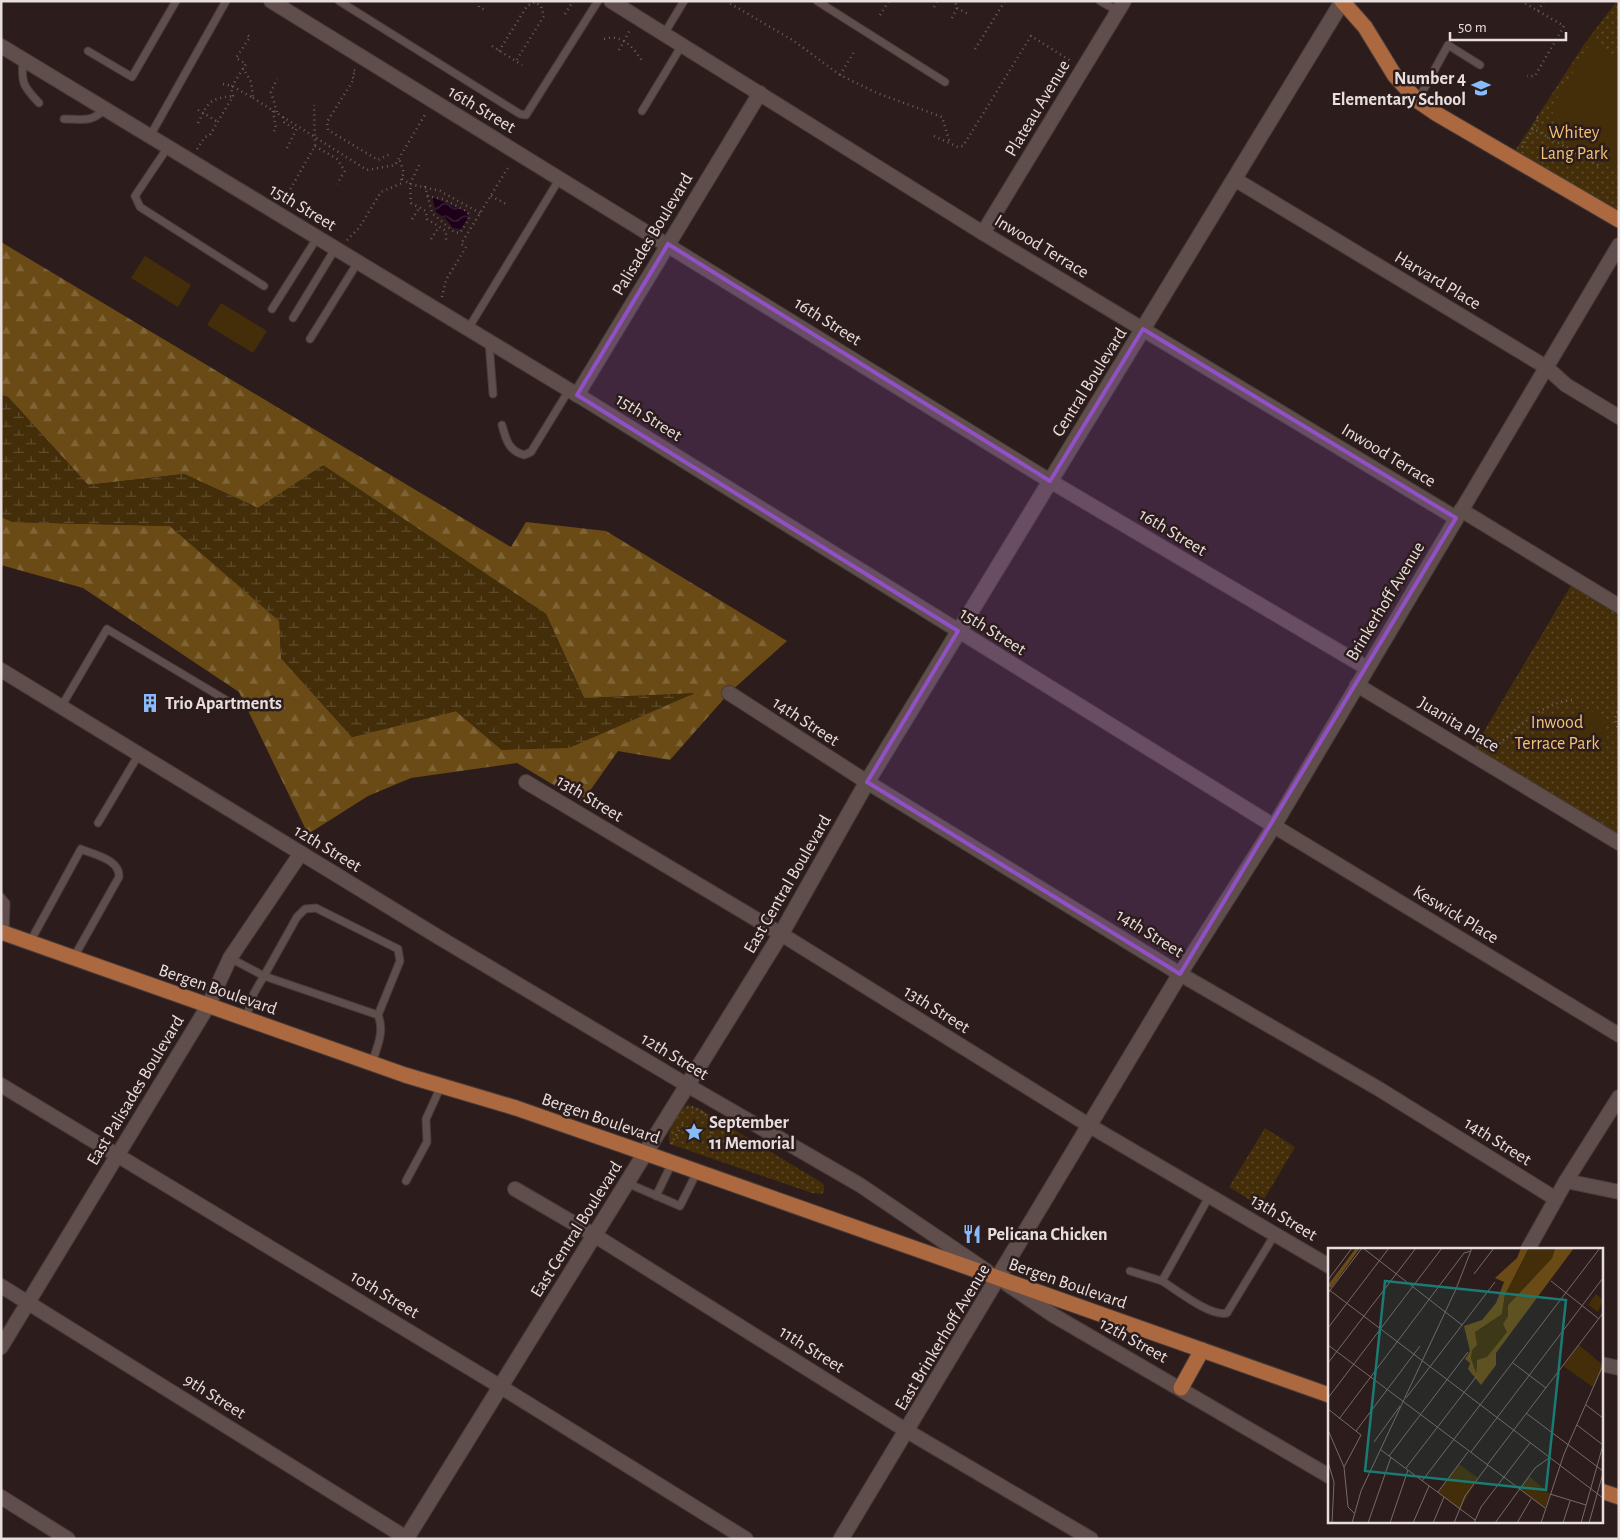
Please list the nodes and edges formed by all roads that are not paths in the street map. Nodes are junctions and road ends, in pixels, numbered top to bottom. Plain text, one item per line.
1 (176, 1) edge
2 (226, 1) edge
3 (271, 1) edge
4 (339, 1) edge
5 (598, 1) edge
6 (611, 1) edge
7 (684, 1) edge
8 (817, 1) edge
9 (1100, 1) edge
10 (1342, 2) edge
11 (1121, 6) edge
12 (664, 34) junction
13 (682, 45) junction
14 (1, 46) edge
15 (88, 51) dead end
16 (23, 59) junction
17 (1480, 65) dead end
18 (945, 82) dead end
19 (760, 93) junction
20 (1418, 101) junction
21 (39, 103) dead end
22 (105, 109) junction
23 (642, 112) dead end
24 (64, 119) dead end
25 (150, 136) junction
26 (168, 147) junction
27 (560, 178) junction
28 (1236, 180) junction
29 (1619, 220) edge
30 (983, 234) junction
31 (318, 238) junction
32 (668, 244) junction
33 (1619, 245) edge
34 (336, 249) junction
35 (358, 262) junction
36 (264, 286) dead end
37 (272, 309) dead end
38 (293, 318) dead end
39 (468, 329) junction
40 (1144, 329) junction
41 (310, 339) dead end
42 (489, 342) junction
43 (1546, 367) junction
44 (573, 392) junction
45 (494, 394) dead end
46 (1619, 417) edge
47 (502, 425) dead end
48 (1050, 481) junction
49 (1459, 514) junction
50 (1619, 606) edge
51 (958, 632) junction
52 (1367, 668) junction
53 (1, 670) edge
54 (1357, 685) junction
55 (729, 693) dead end
56 (226, 700) dead end
57 (61, 707) junction
58 (139, 754) junction
59 (526, 782) dead end
60 (867, 782) junction
61 (98, 823) dead end
62 (1274, 826) junction
63 (1619, 843) edge
64 (301, 853) junction
65 (1, 897) edge
66 (3, 932) edge
67 (781, 934) junction
68 (30, 942) junction
69 (74, 957) junction
70 (230, 958) junction
71 (1180, 974) junction
72 (264, 976) junction
73 (208, 1006) junction
74 (378, 1015) junction
75 (246, 1018) junction
76 (1619, 1035) edge
77 (372, 1063) junction
78 (1, 1085) edge
79 (687, 1085) junction
80 (441, 1086) junction
81 (1619, 1097) edge
82 (1090, 1126) junction
83 (645, 1152) junction
84 (118, 1154) junction
85 (672, 1163) junction
86 (697, 1172) junction
87 (406, 1181) dead end
88 (1566, 1181) junction
89 (626, 1183) junction
90 (516, 1189) dead end
91 (1619, 1192) edge
92 (1210, 1195) junction
93 (656, 1196) junction
94 (1556, 1199) junction
95 (1275, 1234) junction
96 (594, 1235) junction
97 (1529, 1248) edge
98 (1328, 1265) edge
99 (1130, 1271) dead end
100 (998, 1279) junction
101 (1162, 1281) junction
102 (1, 1286) edge
103 (28, 1302) junction
104 (1, 1347) edge
105 (1202, 1350) junction
106 (1602, 1364) edge
107 (1619, 1368) edge
108 (501, 1387) junction
109 (1182, 1388) junction
110 (1328, 1394) edge
111 (907, 1431) junction
112 (1328, 1475) edge
113 (1602, 1491) edge
114 (1, 1497) edge
115 (1619, 1497) edge
116 (407, 1538) edge
117 (68, 1539) edge
118 (746, 1539) edge
119 (841, 1539) edge
120 (1091, 1539) edge

1 - 15 lane
2 - 25 lane
3 - 27 street, 16th Street
4 - 5 lane
6 - 12 street, Inwood Terrace
7 - 12 lane
8 - 18 lane
9 - 11 lane
10 - 20 main road
10 - 28 main road, Central Boulevard
11 - 30 street, Plateau Avenue
12 - 13 street, Inwood Terrace
13 - 19 street, Inwood Terrace
13 - 23 lane
14 - 16 street, 15th Street
16 - 21 lane
16 - 22 street, 15th Street
17 - 20 lane
19 - 30 street, Inwood Terrace
19 - 32 street, Palisades Boulevard
20 - 29 main road
22 - 24 lane
22 - 25 street, 15th Street
25 - 26 street, 15th Street
26 - 31 street, 15th Street
26 - 36 lane
27 - 32 street, 16th Street
27 - 39 lane
28 - 40 main road, Central Boulevard
28 - 43 street, Harvard Place
30 - 40 street, Inwood Terrace
31 - 34 street, 15th Street
31 - 37 lane
32 - 44 street, Palisades Boulevard
32 - 48 street, 16th Street
33 - 43 street, Brinkerhoff Avenue
34 - 35 street, 15th Street
34 - 38 lane
35 - 39 street, 15th Street
35 - 41 lane
39 - 42 street, 15th Street
40 - 48 main road, Central Boulevard
40 - 49 street, Inwood Terrace
42 - 44 street, 15th Street
42 - 45 lane
43 - 46 street, Harvard Place
43 - 49 street, Brinkerhoff Avenue
44 - 47 lane
44 - 51 street, 15th Street
48 - 51 main road, Central Boulevard
48 - 52 street, 16th Street
49 - 50 street, Inwood Terrace
49 - 52 street, Brinkerhoff Avenue
51 - 60 main road, Central Boulevard
51 - 62 street, 15th Street
52 - 54 street, Brinkerhoff Avenue
53 - 57 street, 12th Street
54 - 62 street, Brinkerhoff Avenue
54 - 63 street, Juanita Place
55 - 60 street, 14th Street
56 - 57 lane
57 - 58 street, 12th Street
58 - 61 lane
58 - 64 street, 12th Street
59 - 67 street, 13th Street
60 - 67 main road, East Central Boulevard
60 - 71 street, 14th Street
62 - 71 street, Brinkerhoff Avenue
62 - 76 street, Keswick Place
64 - 70 street, East Palisades Boulevard
64 - 79 street, 12th Street
65 - 66 lane
66 - 68 main road, Bergen Boulevard
67 - 79 main road, East Central Boulevard
67 - 82 street, 13th Street
68 - 69 main road, Bergen Boulevard
68 - 69 lane
69 - 73 main road, Bergen Boulevard
70 - 72 lane
70 - 73 street, East Palisades Boulevard
71 - 82 main road, East Brinkerhoff Avenue
71 - 94 street, 14th Street
72 - 74 lane
72 - 74 lane
72 - 75 lane
73 - 75 main road, Bergen Boulevard
73 - 84 street, East Palisades Boulevard
74 - 77 lane
75 - 77 main road, Bergen Boulevard
77 - 80 main road, Bergen Boulevard
78 - 84 street, 10th Street
79 - 83 main road, East Central Boulevard
79 - 100 street, 12th Street
80 - 83 main road, Bergen Boulevard
80 - 87 lane
81 - 88 street
82 - 92 street, 13th Street
82 - 100 main road, East Brinkerhoff Avenue
83 - 85 main road, Bergen Boulevard
83 - 89 main road, East Central Boulevard
84 - 103 street, East Palisades Boulevard
84 - 108 street, 10th Street
85 - 86 main road, Bergen Boulevard
85 - 93 lane
86 - 93 lane
86 - 100 main road, Bergen Boulevard
88 - 91 street
88 - 94 street
89 - 93 lane
89 - 96 main road, East Central Boulevard
90 - 96 street, 11th Street
92 - 95 street, 13th Street
92 - 101 lane
94 - 97 street
95 - 98 street, 13th Street
95 - 101 lane
96 - 108 main road, East Central Boulevard
96 - 111 street, 11th Street
99 - 101 lane
100 - 105 main road, Bergen Boulevard
100 - 109 street, 12th Street
100 - 111 main road, East Brinkerhoff Avenue
102 - 103 street, 9th Street
103 - 104 street, East Palisades Boulevard
103 - 116 street, 9th Street
105 - 109 main road
105 - 110 main road, Bergen Boulevard
106 - 107 street
108 - 116 main road, East Central Boulevard
108 - 118 street, 10th Street
109 - 112 street, 12th Street
111 - 119 main road, East Brinkerhoff Avenue
111 - 120 street, 11th Street
113 - 115 main road
114 - 117 street

